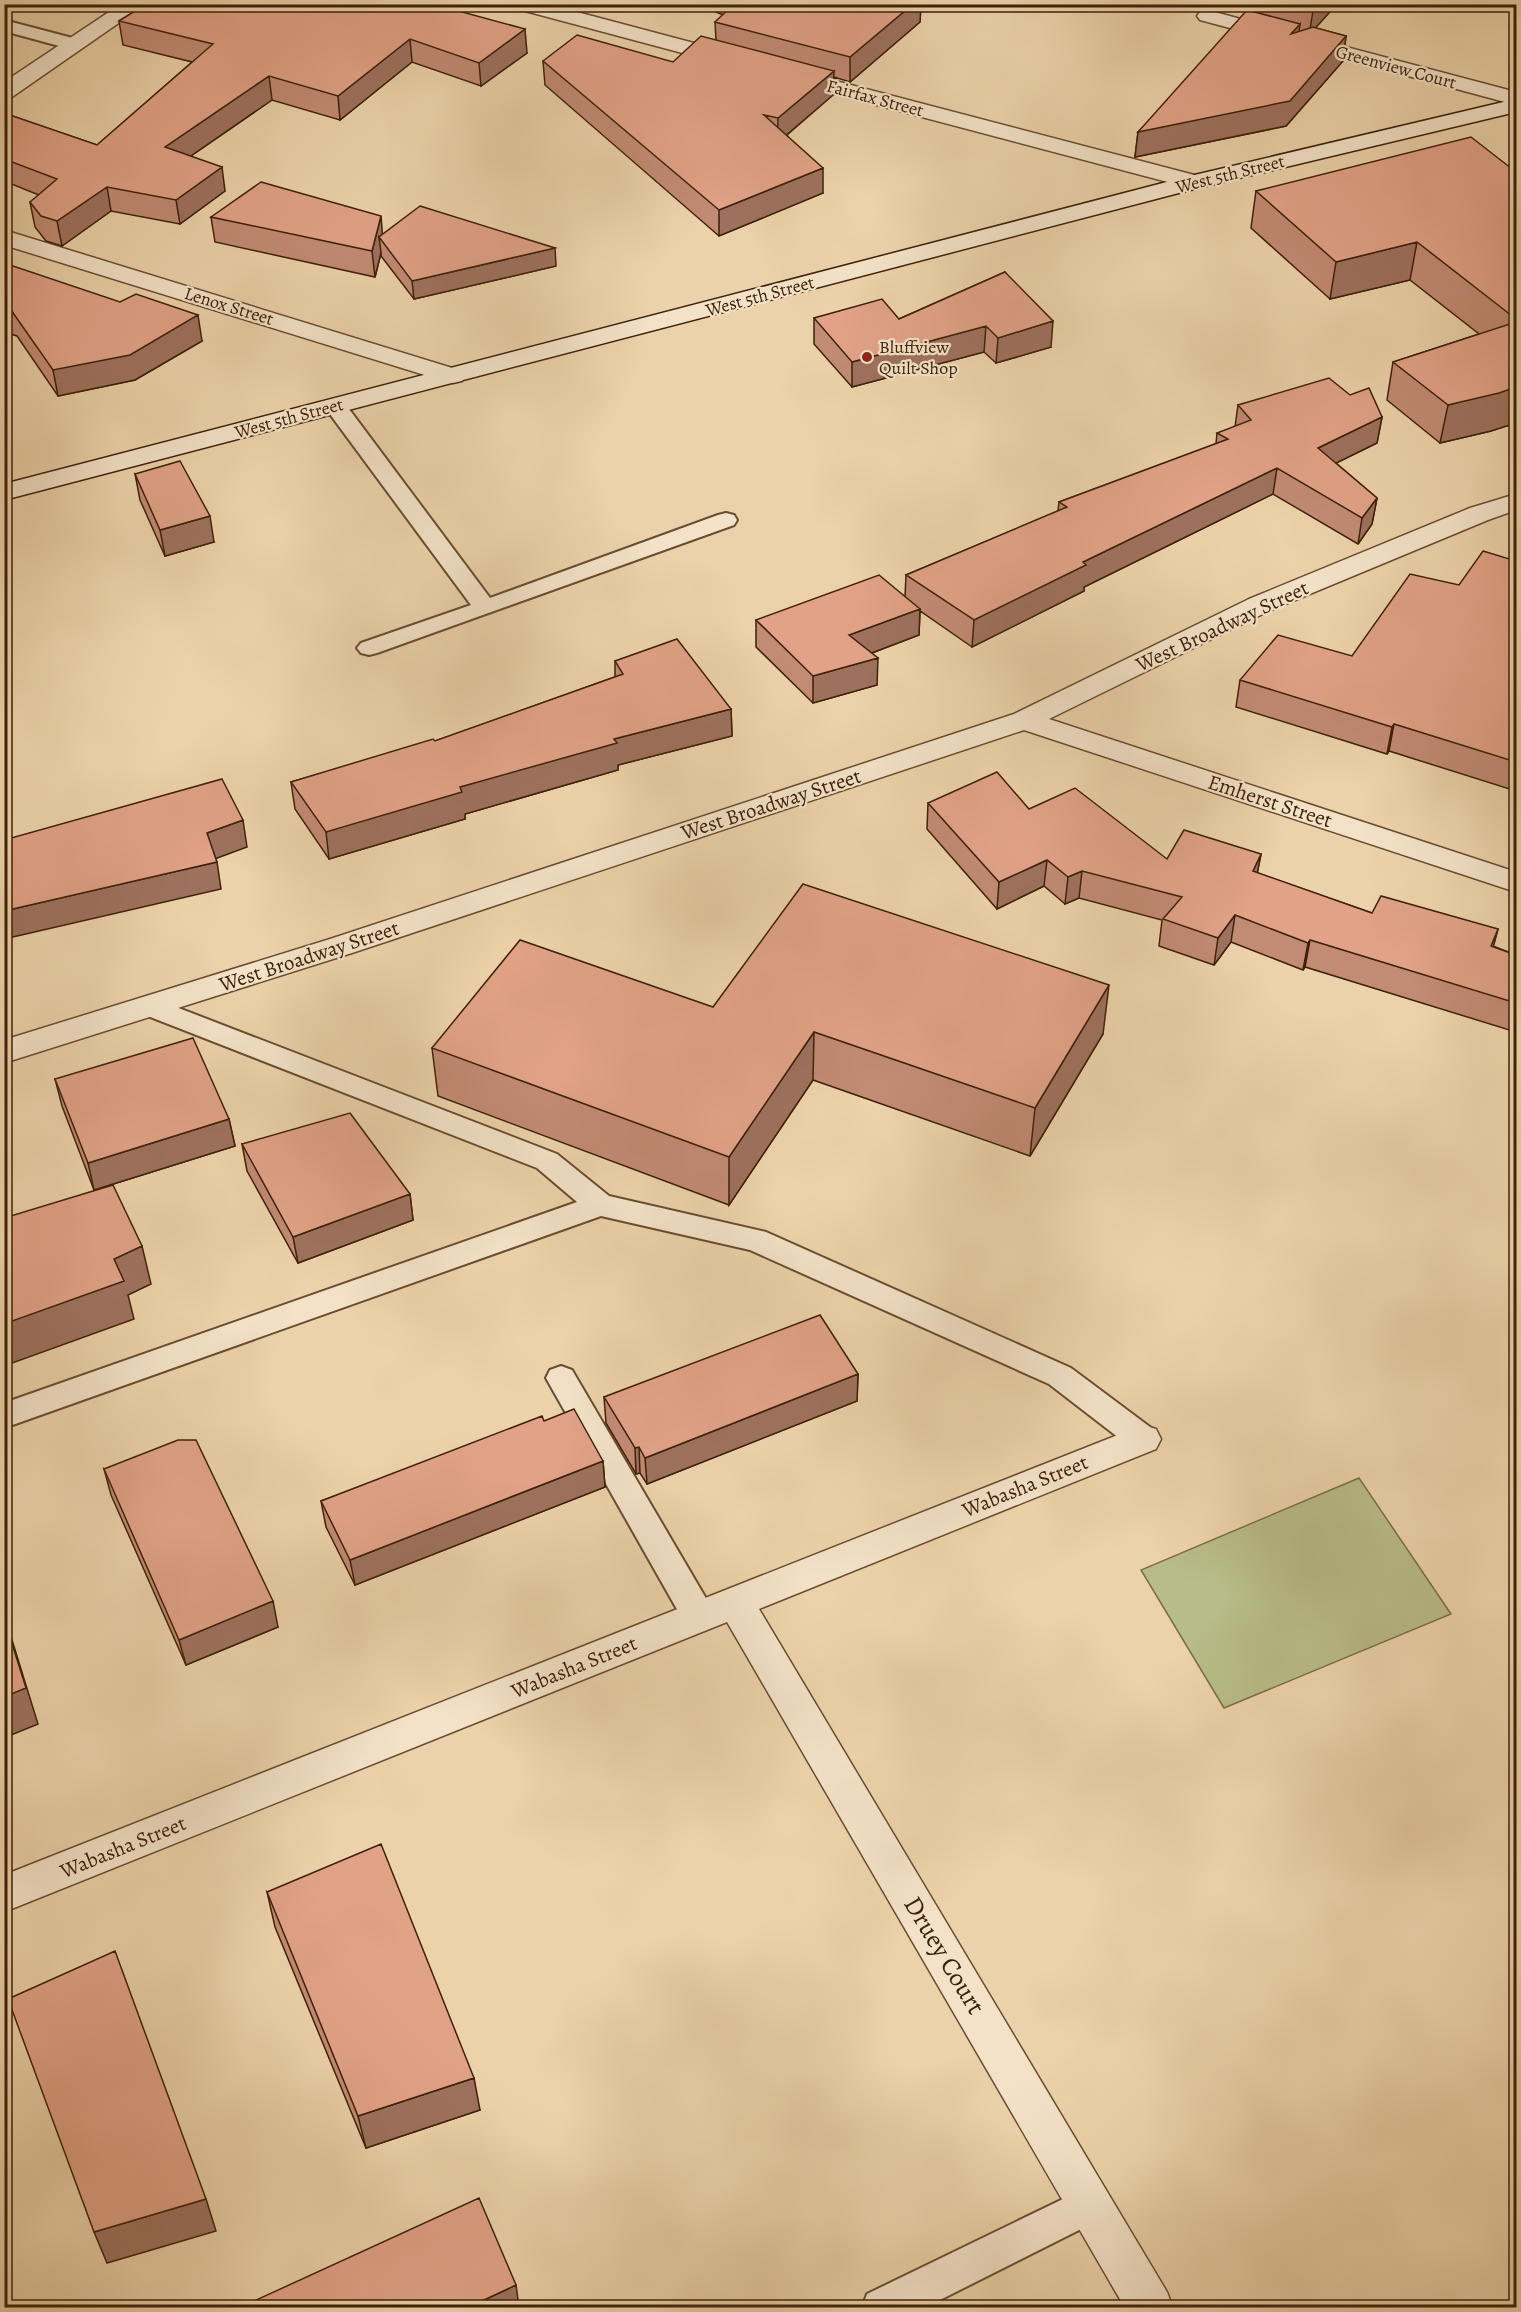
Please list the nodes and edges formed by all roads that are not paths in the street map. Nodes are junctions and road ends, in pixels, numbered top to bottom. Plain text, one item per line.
1 (136, 4) edge
2 (521, 4) edge
3 (1207, 16) dead end
4 (4, 25) edge
5 (74, 45) junction
6 (750, 65) edge
7 (772, 71) edge
8 (4, 92) edge
9 (1516, 99) edge
10 (1516, 106) edge
11 (1194, 182) junction
12 (4, 237) edge
13 (453, 376) junction
14 (335, 406) junction
15 (4, 492) edge
16 (1516, 502) edge
17 (1479, 514) junction
18 (726, 520) dead end
19 (1516, 524) edge
20 (485, 608) junction
21 (369, 648) dead end
22 (1024, 720) junction
23 (1516, 882) edge
24 (150, 1006) junction
25 (4, 1052) edge
26 (600, 1204) junction
27 (561, 1378) dead end
28 (4, 1416) edge
29 (1143, 1439) joint
30 (736, 1603) junction
31 (699, 1617) junction
32 (4, 1894) edge
33 (1092, 2204) junction
34 (881, 2307) edge
35 (1151, 2307) edge

1 - 5 street
2 - 6 street
3 - 9 street, Greenview Court
4 - 5 lane
5 - 8 street
7 - 11 street, Fairfax Street
10 - 11 street, West 5th Street
11 - 13 street, West 5th Street
12 - 13 street, Lenox Street
13 - 14 street, West 5th Street
14 - 15 street, West 5th Street
14 - 20 lane
16 - 17 street, West Broadway Street
17 - 19 street
17 - 22 street, West Broadway Street
18 - 20 lane
20 - 21 lane
22 - 23 street, Emherst Street
22 - 24 street, West Broadway Street
24 - 25 street, West Broadway Street
24 - 26 lane
26 - 28 lane
26 - 29 lane
27 - 31 lane
29 - 30 street, Wabasha Street
30 - 31 street, Wabasha Street
30 - 33 street, Druey Court
31 - 32 street, Wabasha Street
33 - 34 lane
33 - 35 street, Druey Court

